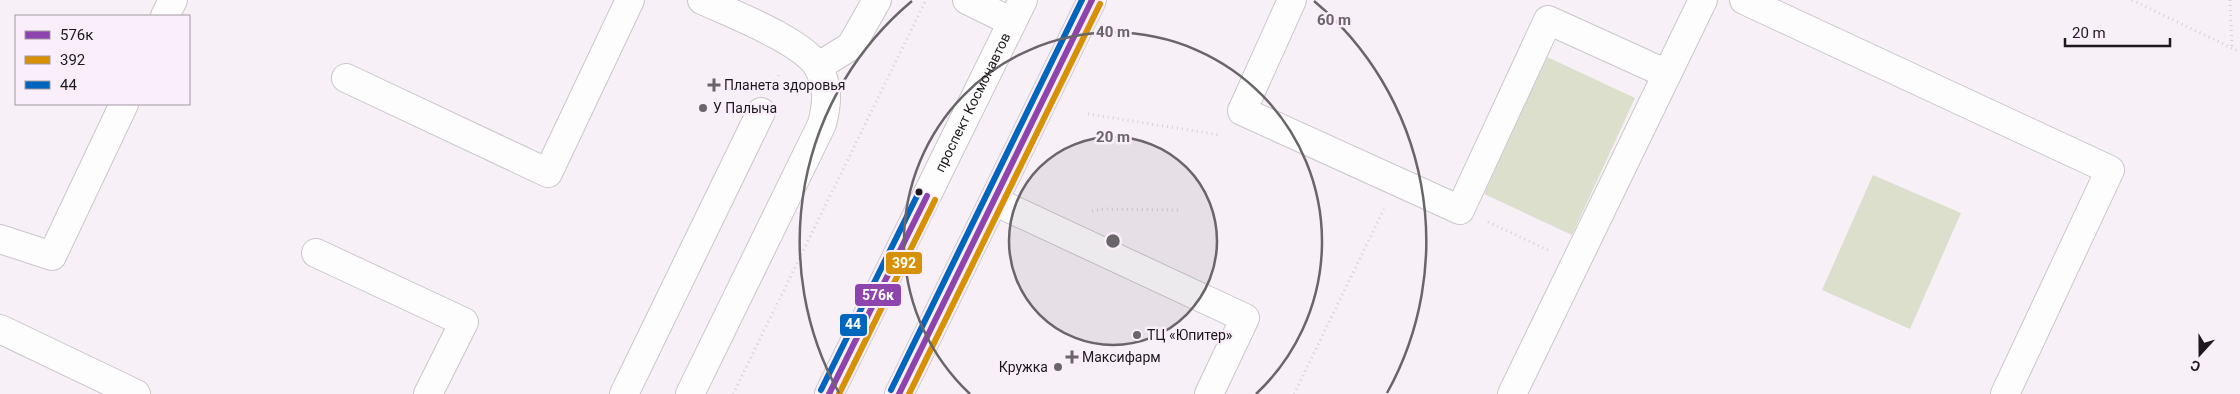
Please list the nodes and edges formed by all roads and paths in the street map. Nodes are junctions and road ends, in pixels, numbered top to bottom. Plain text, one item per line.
1 (173, 0) edge
2 (630, 0) edge
3 (702, 0) edge
4 (878, 0) edge
5 (926, 0) edge
6 (967, 0) edge
7 (1092, 0) edge
8 (1292, 0) edge
9 (1703, 0) edge
10 (1744, 0) edge
11 (2132, 0) edge
12 (2230, 0) edge
13 (1018, 11) edge
14 (166, 15) edge
15 (2232, 48) junction
16 (2240, 52) edge
17 (818, 66) junction
18 (1667, 74) junction
19 (346, 78) dead end
20 (124, 105) edge
21 (1242, 111) junction
22 (760, 112) dead end
23 (1088, 114) dead end
24 (1397, 181) junction
25 (994, 201) junction
26 (1181, 210) dead end
27 (1460, 210) junction
28 (1038, 221) junction
29 (0, 240) edge
30 (316, 253) dead end
31 (1576, 262) junction
32 (0, 330) edge
33 (136, 394) edge
34 (428, 394) edge
35 (624, 394) edge
36 (690, 394) edge
37 (733, 394) edge
38 (829, 394) edge
39 (900, 394) edge
40 (1209, 394) edge
41 (1294, 394) edge
42 (1512, 394) edge
43 (2005, 394) edge

1 - 14 street
2 - 19 street
3 - 17 street
4 - 17 street
5 - 37 path
6 - 13 street
7 - 25 street
8 - 21 street
9 - 18 street
10 - 43 street
11 - 15 path
12 - 15 path
13 - 38 street, проспект Космонавтов
15 - 16 path
17 - 36 street
18 - 27 street
18 - 31 street
20 - 29 street
21 - 23 path
21 - 24 street
22 - 35 street
24 - 27 street
24 - 41 path
25 - 28 street
25 - 39 street
26 - 28 path
27 - 31 path
28 - 40 street
30 - 34 street
31 - 42 street
32 - 33 street

